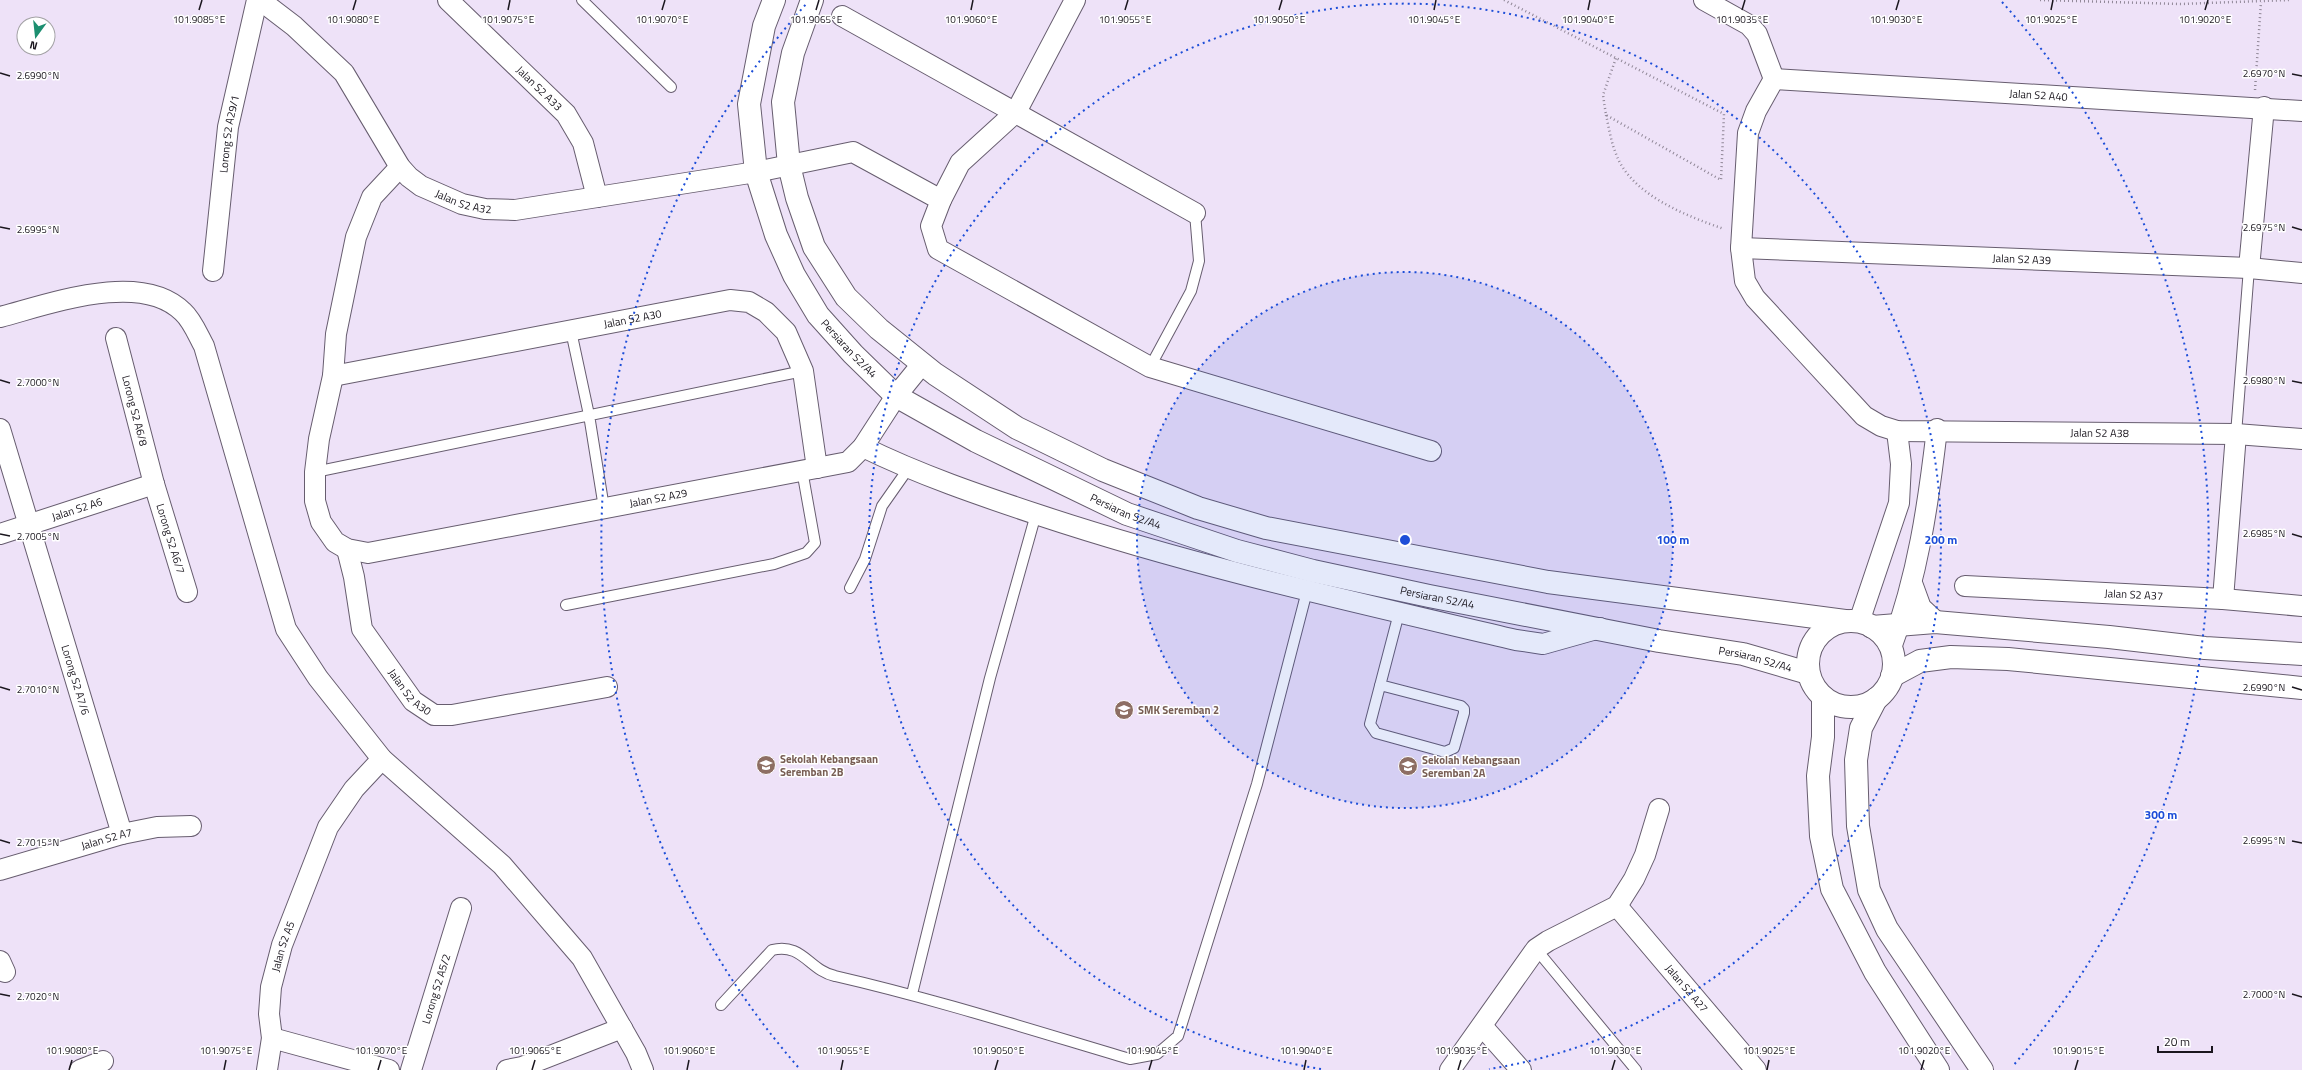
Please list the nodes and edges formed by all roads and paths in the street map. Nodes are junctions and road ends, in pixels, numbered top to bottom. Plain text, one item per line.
1 (258, 0) edge
2 (448, 0) edge
3 (582, 0) edge
4 (774, 0) edge
5 (812, 0) edge
6 (1075, 0) edge
7 (1504, 0) edge
8 (1704, 0) edge
9 (2040, 0) edge
10 (2288, 0) edge
11 (2261, 2) junction
12 (842, 16) dead end
13 (1616, 58) junction
14 (1774, 79) junction
15 (671, 87) dead end
16 (2259, 107) junction
17 (2302, 110) edge
18 (1016, 112) junction
19 (1606, 115) junction
20 (789, 165) junction
21 (400, 167) junction
22 (756, 172) junction
23 (597, 197) junction
24 (940, 200) junction
25 (1195, 213) joint
26 (1741, 242) junction
27 (2249, 268) junction
28 (213, 270) dead end
29 (2302, 273) edge
30 (0, 317) edge
31 (571, 331) junction
32 (116, 338) dead end
33 (922, 364) junction
34 (1150, 367) junction
35 (803, 371) junction
36 (333, 376) junction
37 (896, 396) junction
38 (589, 415) junction
39 (0, 429) edge
40 (1937, 430) junction
41 (1897, 431) junction
42 (2236, 434) junction
43 (2302, 439) edge
44 (863, 447) junction
45 (1431, 451) dead end
46 (810, 469) junction
47 (908, 469) junction
48 (315, 472) junction
49 (154, 484) junction
50 (604, 508) junction
51 (1036, 514) junction
52 (30, 525) junction
53 (0, 534) edge
54 (346, 549) junction
55 (1310, 581) junction
56 (1912, 586) junction
57 (1965, 586) dead end
58 (850, 588) dead end
59 (187, 592) dead end
60 (2223, 599) junction
61 (566, 605) dead end
62 (2302, 606) edge
63 (1399, 613) junction
64 (1935, 622) junction
65 (1859, 623) junction
66 (1900, 623) junction
67 (1600, 628) junction
68 (1891, 648) junction
69 (2302, 654) edge
70 (1808, 673) junction
71 (1892, 676) junction
72 (1380, 684) junction
73 (607, 687) dead end
74 (2302, 688) edge
75 (1823, 697) junction
76 (1876, 699) junction
77 (382, 759) junction
78 (1659, 809) dead end
79 (192, 826) dead end
80 (122, 834) junction
81 (0, 870) edge
82 (1617, 906) junction
83 (461, 908) dead end
84 (1536, 949) junction
85 (912, 994) junction
86 (721, 1005) dead end
87 (1482, 1026) junction
88 (622, 1028) junction
89 (272, 1038) junction
90 (102, 1061) dead end
91 (517, 1069) edge
92 (80, 1070) edge
93 (267, 1070) edge
94 (388, 1070) edge
95 (411, 1070) edge
96 (643, 1070) edge
97 (1450, 1070) edge
98 (1521, 1070) edge
99 (1636, 1070) edge
100 (1756, 1070) edge
101 (1938, 1070) edge
102 (1982, 1070) edge

1 - 21 street, Jalan S2 A32
1 - 28 street, Lorong S2 A29/1
2 - 23 street, Jalan S2 A33
3 - 15 lane
4 - 22 main road, Persiaran S2/A4
5 - 20 main road
6 - 18 street
7 - 13 path
8 - 14 street
9 - 11 path
10 - 11 path
11 - 16 path
12 - 18 street
13 - 19 path
13 - 19 path
14 - 16 street, Jalan S2 A40
14 - 26 street
16 - 17 street, Jalan S2 A40
16 - 27 street
18 - 24 street
18 - 25 street
19 - 26 path
20 - 22 street, Jalan S2 A32
20 - 24 street, Jalan S2 A32
20 - 33 main road
21 - 23 street, Jalan S2 A32
21 - 36 street
22 - 23 street, Jalan S2 A32
22 - 37 main road, Persiaran S2/A4
24 - 34 street
25 - 34 lane
26 - 27 street, Jalan S2 A39
26 - 41 street
27 - 29 street, Jalan S2 A39
27 - 42 lane
30 - 77 street
31 - 35 street, Jalan S2 A30
31 - 36 street, Jalan S2 A30
31 - 38 lane
32 - 49 street, Lorong S2 A6/8
33 - 37 street, Jalan S2 A29
33 - 65 main road
34 - 45 street
35 - 38 lane
35 - 46 street, Jalan S2 A30
36 - 48 street
37 - 44 street, Jalan S2 A29
37 - 55 main road, Persiaran S2/A4
38 - 48 lane
38 - 50 lane
39 - 52 street, Lorong S2 A7/6
40 - 41 street, Jalan S2 A38
40 - 42 street, Jalan S2 A38
40 - 56 street
41 - 65 street
42 - 43 street, Jalan S2 A38
42 - 60 street
44 - 46 street, Jalan S2 A29
44 - 47 street
46 - 50 street, Jalan S2 A29
46 - 61 lane
47 - 51 street
47 - 58 lane
48 - 54 street
49 - 52 street, Jalan S2 A6
49 - 59 street, Lorong S2 A6/7
50 - 54 street, Jalan S2 A29
51 - 55 street
51 - 85 lane
52 - 53 street, Jalan S2 A6
52 - 80 street, Lorong S2 A7/6
54 - 73 street, Jalan S2 A30
55 - 63 street
55 - 67 main road, Persiaran S2/A4
55 - 85 lane
56 - 64 main road
56 - 66 street
57 - 60 street, Jalan S2 A37
60 - 62 street, Jalan S2 A37
63 - 67 street
63 - 72 lane
64 - 66 main road
64 - 69 main road
65 - 66 main road
65 - 68 main road
65 - 70 main road
66 - 68 street
67 - 70 main road, Persiaran S2/A4
68 - 71 main road
70 - 75 main road
71 - 74 main road
71 - 76 main road
72 - 72 lane
75 - 76 main road
75 - 101 main road
76 - 102 main road
77 - 88 street
77 - 89 street, Jalan S2 A5
78 - 82 street
79 - 80 street, Jalan S2 A7
80 - 81 street, Jalan S2 A7
82 - 84 street
82 - 100 street, Jalan S2 A27
83 - 95 street, Lorong S2 A5/2
84 - 87 street
84 - 99 lane
85 - 86 lane
87 - 97 street
87 - 98 street
88 - 91 street
88 - 96 street
89 - 93 street, Jalan S2 A5
89 - 94 street
90 - 92 street

